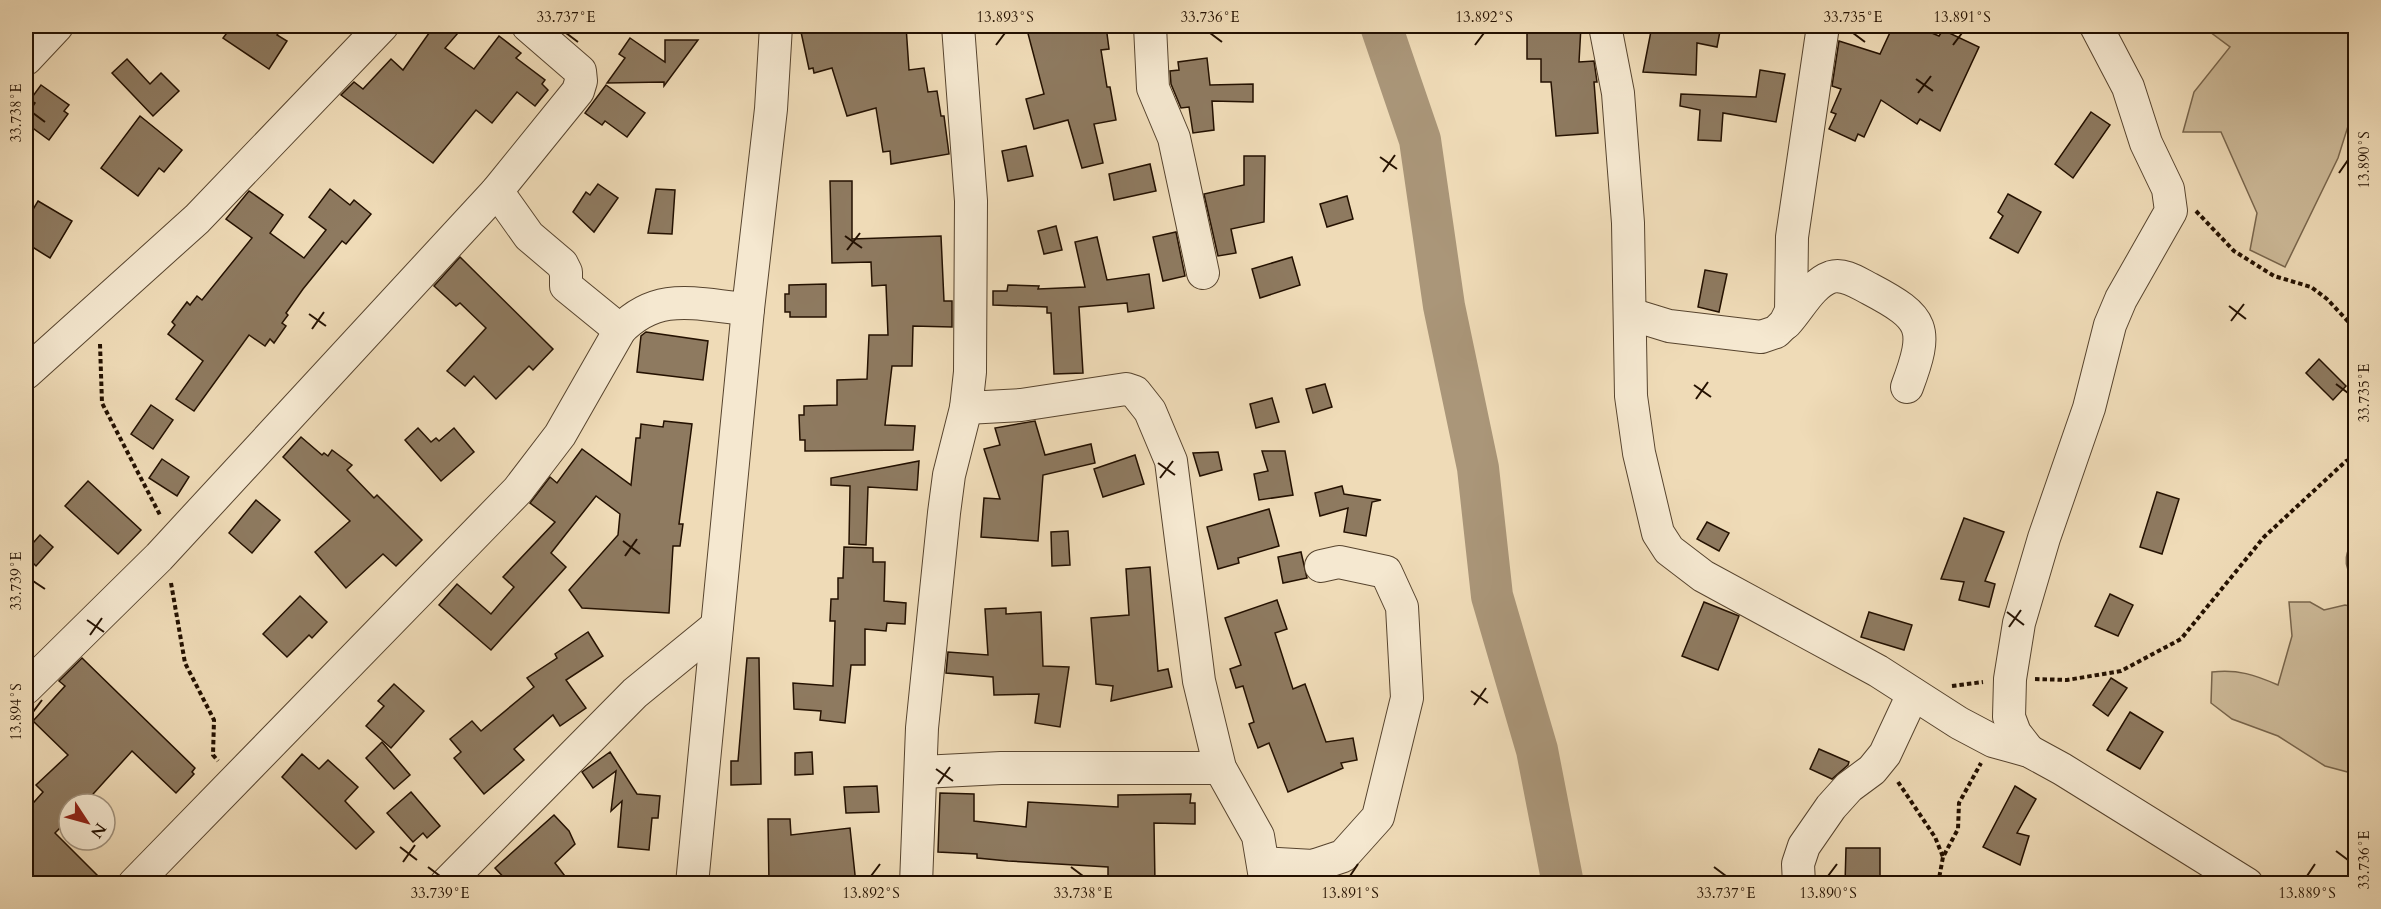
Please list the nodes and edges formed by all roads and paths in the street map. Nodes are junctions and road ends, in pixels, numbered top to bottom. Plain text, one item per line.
1 (57, 26) edge
2 (382, 26) edge
3 (528, 26) edge
4 (776, 26) edge
5 (958, 26) edge
6 (1150, 26) edge
7 (1605, 26) edge
8 (1823, 26) edge
9 (2096, 26) edge
10 (26, 59) edge
11 (496, 191) junction
12 (2172, 201) junction
13 (1203, 273) dead end
14 (110, 297) junction
15 (748, 309) junction
16 (1630, 314) junction
17 (1785, 323) junction
18 (620, 330) junction
19 (2355, 330) edge
20 (26, 373) edge
21 (1907, 387) dead end
22 (966, 408) junction
23 (2355, 457) edge
24 (159, 557) junction
25 (1320, 566) dead end
26 (717, 626) junction
27 (2010, 679) junction
28 (26, 688) edge
29 (1912, 694) junction
30 (1993, 741) junction
31 (2029, 751) junction
32 (1885, 754) junction
33 (1221, 768) junction
34 (922, 772) junction
35 (234, 783) junction
36 (1943, 857) junction
37 (1265, 873) edge
38 (134, 884) edge
39 (446, 884) edge
40 (692, 884) edge
41 (916, 884) edge
42 (1799, 884) edge
43 (1938, 884) edge
44 (2247, 884) edge

1 - 10 street
2 - 14 street
3 - 11 street
4 - 15 street
5 - 22 street
6 - 13 street
7 - 16 street
8 - 17 street
9 - 12 street
11 - 18 street
11 - 24 street
12 - 19 path
12 - 27 street
14 - 20 street
14 - 24 path
15 - 18 street
15 - 26 street
16 - 17 street
16 - 29 street
17 - 21 street
18 - 35 street
22 - 33 street
22 - 34 street
23 - 27 path
24 - 28 street
24 - 35 path
25 - 37 street
26 - 39 street
26 - 40 street
27 - 29 path
27 - 31 street
29 - 30 street
29 - 32 street
30 - 31 street
30 - 36 path
31 - 44 street
32 - 36 path
32 - 42 street
33 - 34 street
33 - 37 street
34 - 41 street
35 - 38 street
36 - 43 path

